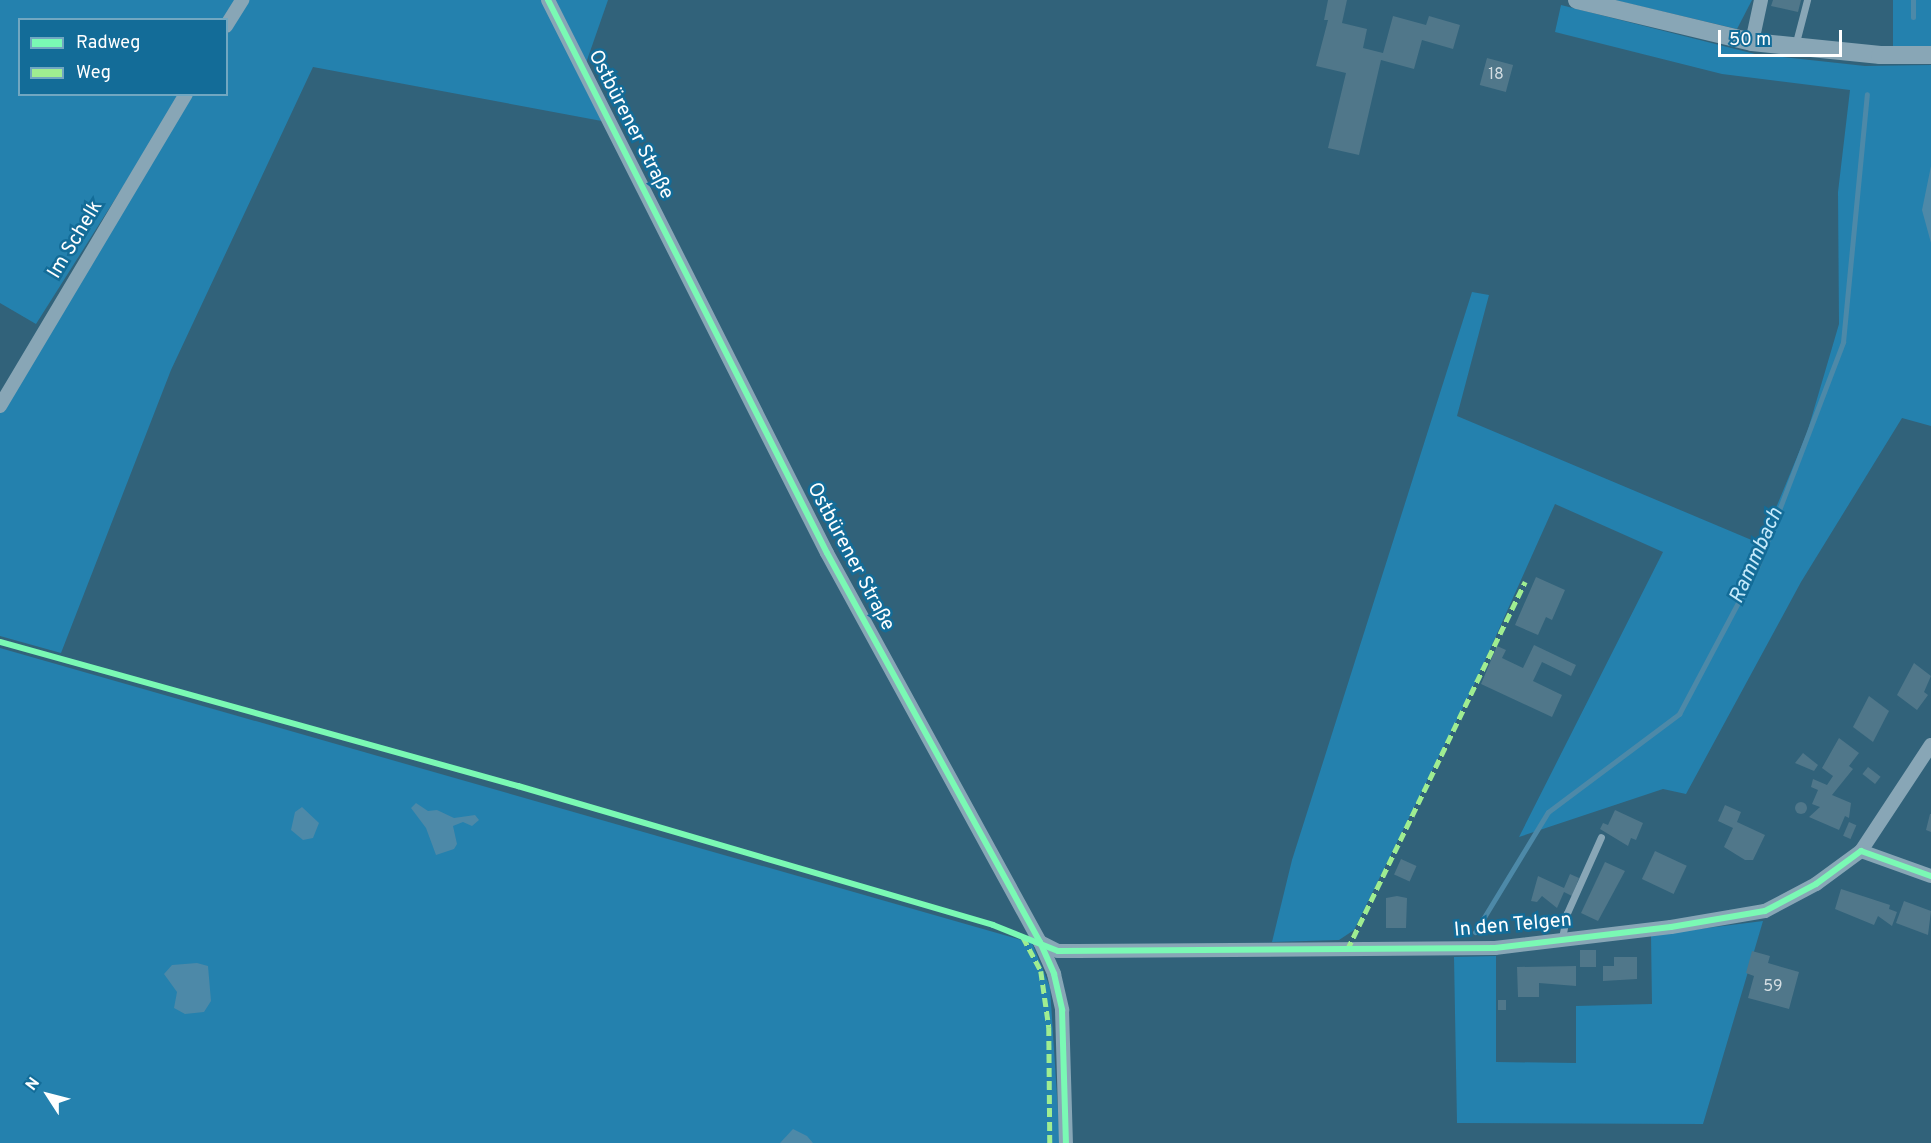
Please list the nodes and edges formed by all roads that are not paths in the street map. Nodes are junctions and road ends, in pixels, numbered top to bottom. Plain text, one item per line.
1 (242, 0) edge
2 (548, 0) edge
3 (1576, 0) edge
4 (1761, 0) edge
5 (1807, 0) edge
6 (228, 23) edge
7 (1752, 42) junction
8 (1795, 48) junction
9 (1931, 55) edge
10 (185, 96) edge
11 (0, 406) edge
12 (1931, 745) edge
13 (1601, 837) dead end
14 (1861, 851) junction
15 (1931, 876) edge
16 (1562, 938) junction
17 (1040, 942) junction
18 (1066, 1143) edge

1 - 6 street
2 - 17 street, Ostbürener Straße
3 - 7 street
4 - 7 street
5 - 8 lane
7 - 8 street
8 - 9 street
10 - 11 street, Im Schelk
12 - 14 street, In den Telgen
13 - 16 lane
14 - 15 street
14 - 16 street, In den Telgen
16 - 17 street, In den Telgen
17 - 18 street, Ostbürener Straße

